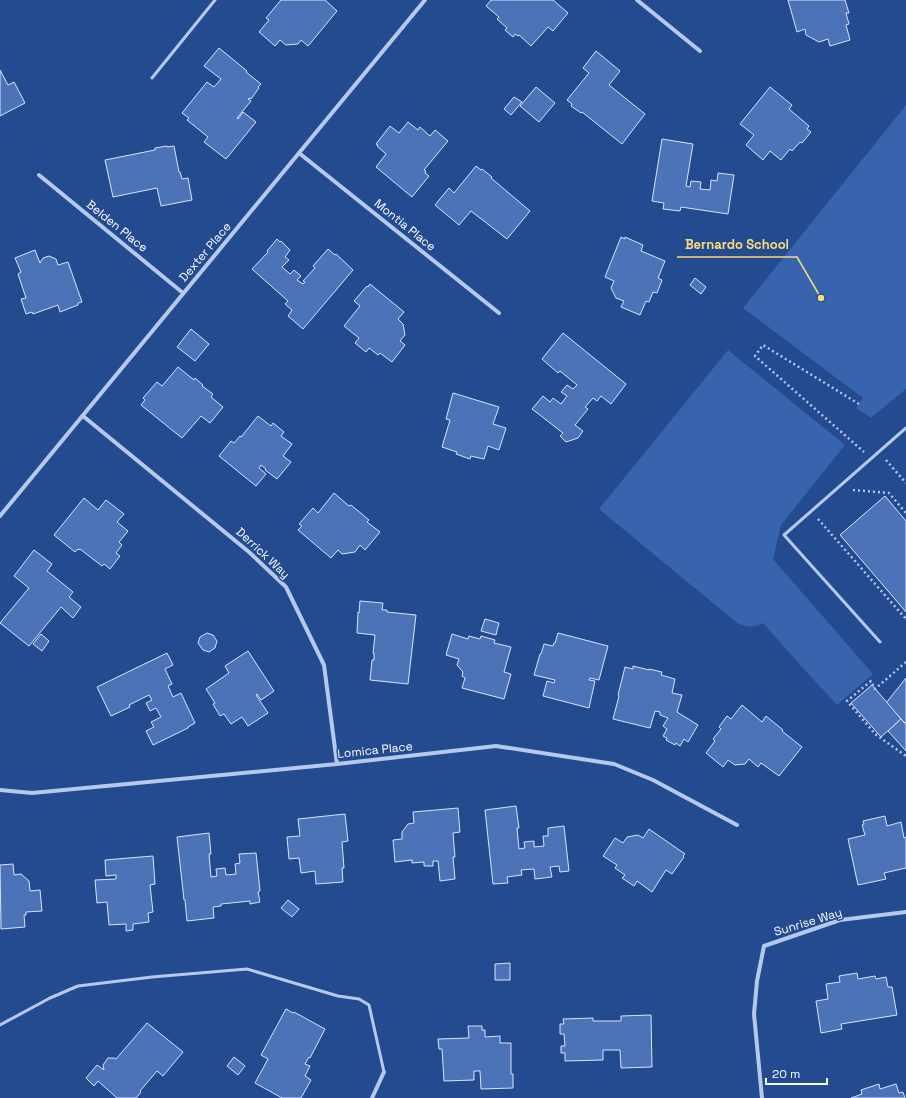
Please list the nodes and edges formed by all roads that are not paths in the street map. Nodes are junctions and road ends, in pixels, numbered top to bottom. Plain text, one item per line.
1 (215, 0) edge
2 (425, 0) edge
3 (637, 0) edge
4 (700, 51) dead end
5 (152, 78) dead end
6 (299, 153) junction
7 (39, 175) dead end
8 (183, 293) junction
9 (499, 313) dead end
10 (83, 416) junction
11 (906, 428) edge
12 (0, 516) edge
13 (880, 642) dead end
14 (337, 764) junction
15 (0, 790) edge
16 (737, 825) dead end
17 (906, 912) edge
18 (0, 1025) edge
19 (384, 1072) joint
20 (372, 1098) edge
21 (762, 1098) edge

1 - 5 lane
2 - 6 street, Dexter Place
3 - 4 street
6 - 8 street, Dexter Place
6 - 9 street, Montia Place
7 - 8 street, Belden Place
8 - 10 street, Dexter Place
10 - 12 street, Dexter Place
10 - 14 street, Derrick Way
11 - 13 lane
14 - 15 street, Lomica Place
14 - 16 street, Lomica Place
17 - 21 street, Sunrise Way
18 - 19 lane
19 - 20 street

